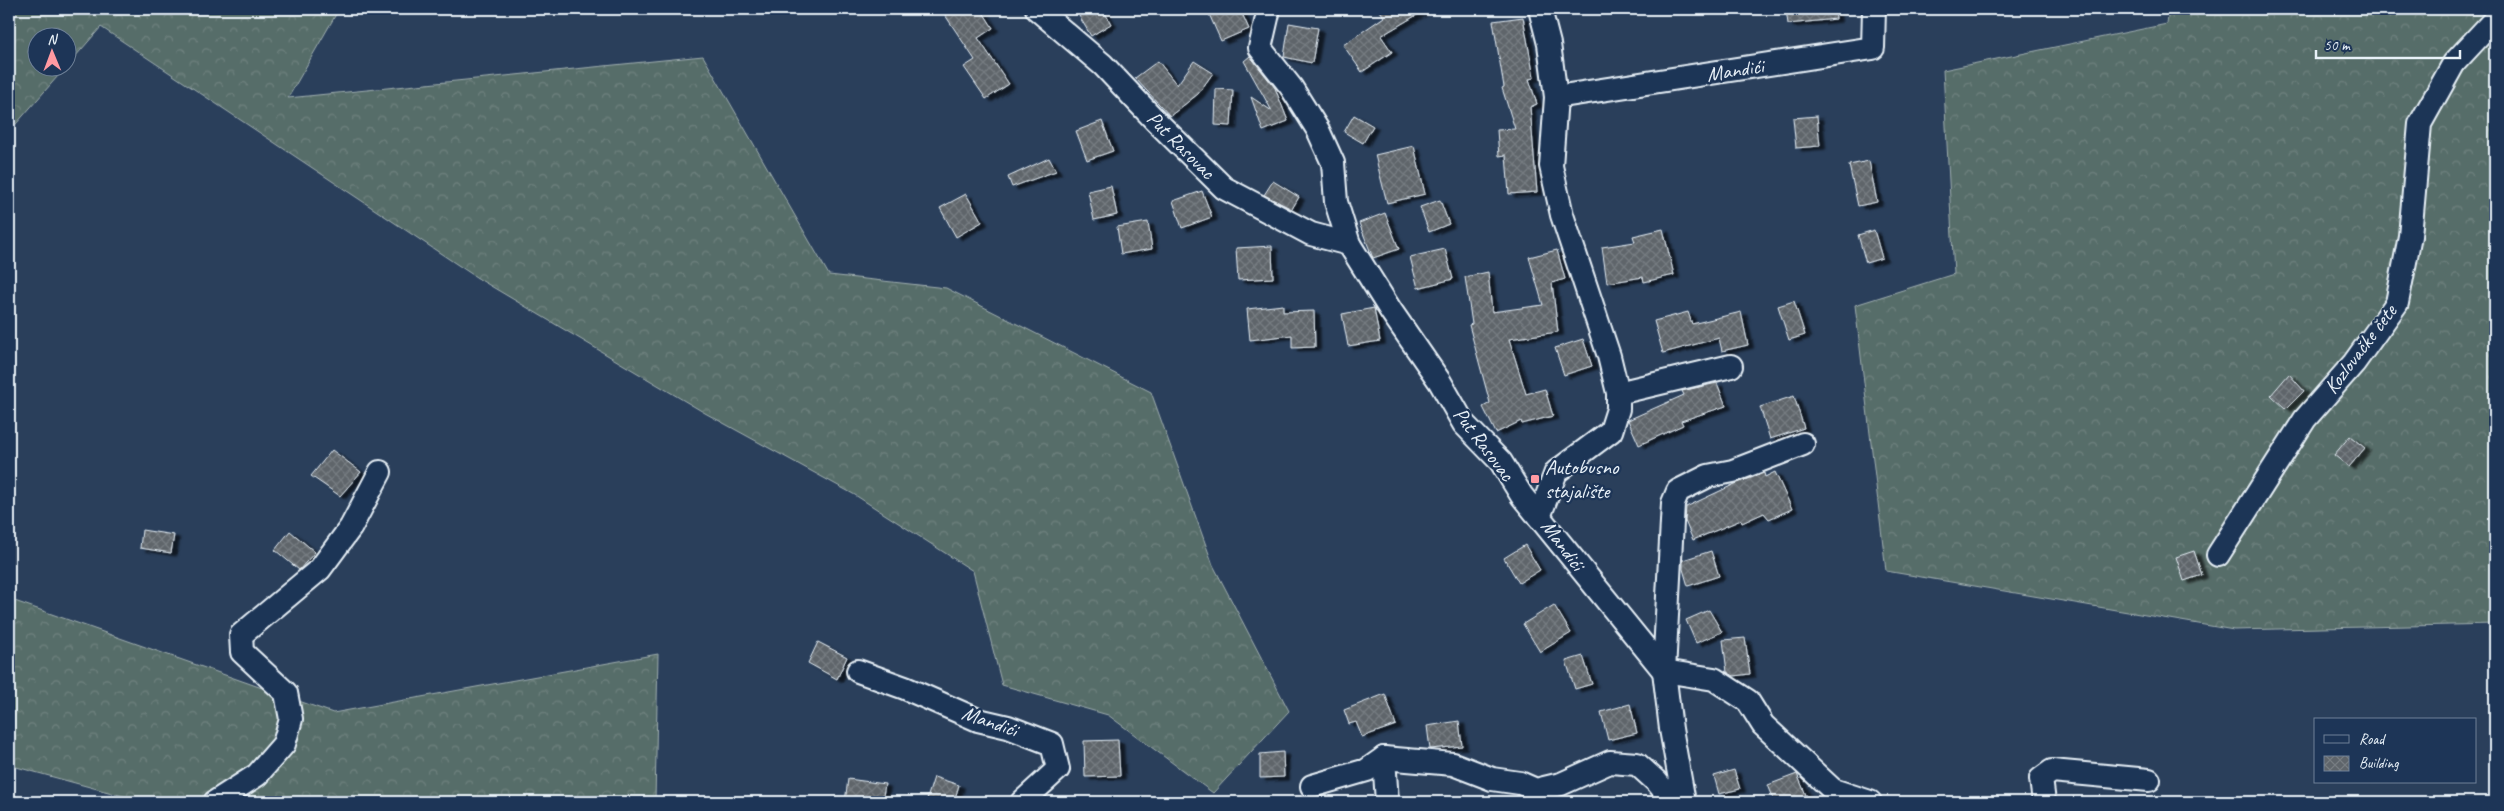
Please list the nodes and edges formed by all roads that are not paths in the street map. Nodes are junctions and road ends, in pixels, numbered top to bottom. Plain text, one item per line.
1 (1037, 9) edge
2 (1269, 9) edge
3 (1540, 9) edge
4 (1874, 9) edge
5 (2495, 19) edge
6 (1556, 97) junction
7 (1349, 244) junction
8 (1731, 366) dead end
9 (1618, 393) junction
10 (1803, 444) dead end
11 (380, 472) dead end
12 (1539, 517) junction
13 (2218, 555) dead end
14 (858, 671) dead end
15 (1664, 671) junction
16 (1384, 758) junction
17 (2149, 780) dead end
18 (1312, 786) dead end
19 (215, 802) edge
20 (1022, 802) edge
21 (1387, 802) edge
22 (1673, 802) edge
23 (1684, 802) edge
24 (1870, 802) edge
25 (2044, 802) edge

1 - 7 street, Put Rasovac
2 - 7 street, Put Rasovac
3 - 6 street, Mandići
4 - 6 street, Mandići
5 - 13 street, Kozlovačke čete
6 - 9 street, Mandići
7 - 12 street, Put Rasovac
8 - 9 street
9 - 12 street, Mandići
10 - 15 street
11 - 19 street
12 - 15 street, Mandići
14 - 20 street, Mandići
15 - 23 street
15 - 24 street
16 - 18 street
16 - 21 street
16 - 22 street
17 - 25 street

